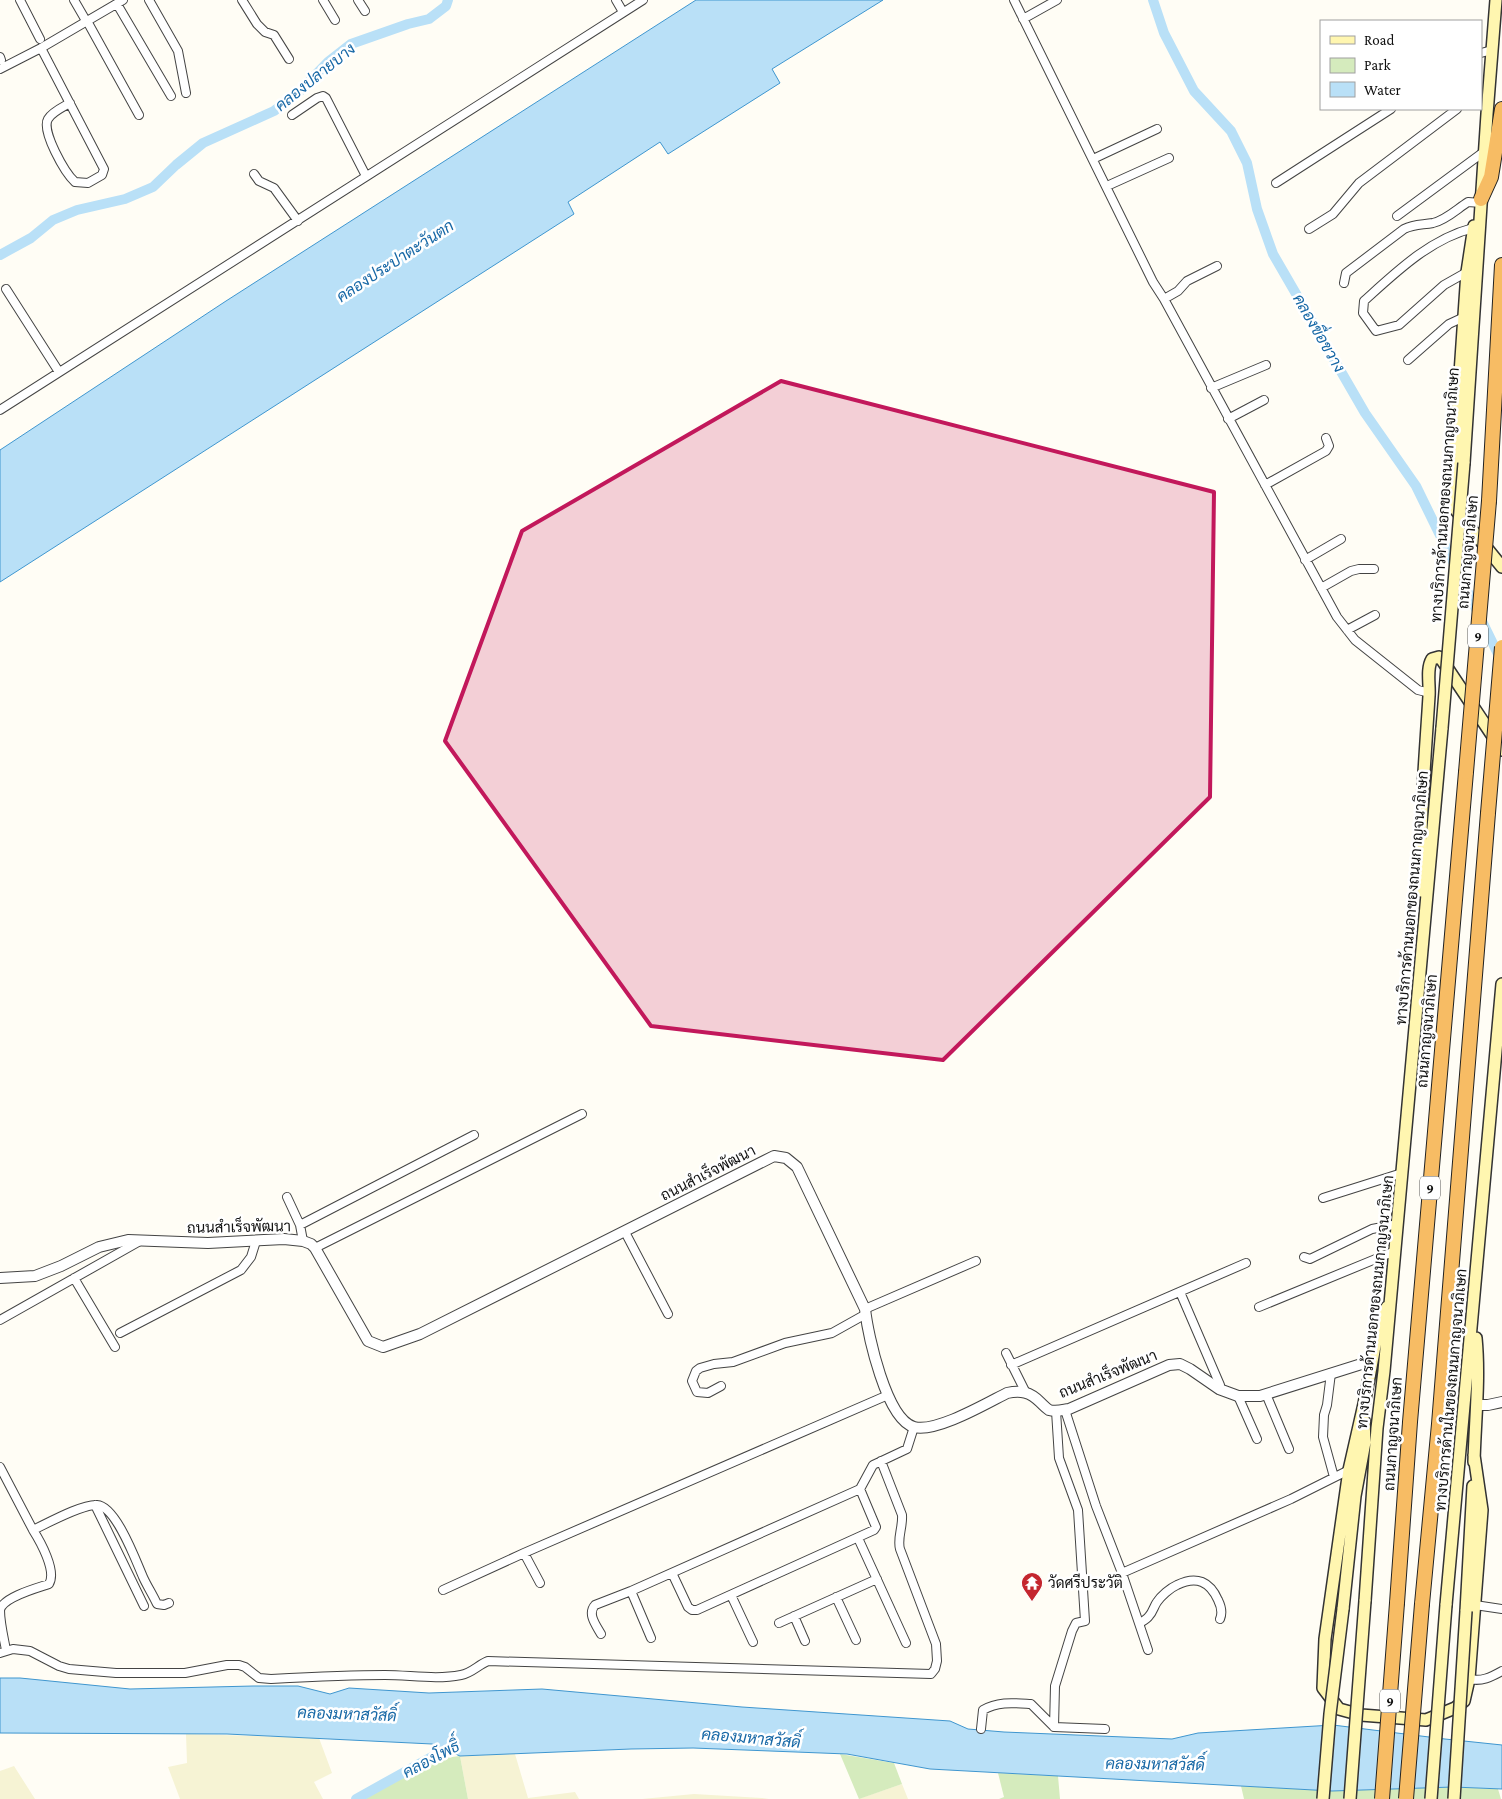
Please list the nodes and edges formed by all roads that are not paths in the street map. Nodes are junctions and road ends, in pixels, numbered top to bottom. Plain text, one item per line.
1 (20, 0) edge
2 (74, 0) edge
3 (149, 0) edge
4 (242, 0) edge
5 (323, 0) edge
6 (358, 0) edge
7 (616, 0) edge
8 (643, 0) edge
9 (1014, 0) edge
10 (1057, 0) edge
11 (1496, 0) edge
12 (120, 2) edge
13 (365, 11) dead end
14 (623, 12) junction
15 (1023, 19) junction
16 (86, 20) junction
17 (335, 20) dead end
18 (40, 39) dead end
19 (41, 48) junction
20 (1492, 50) junction
21 (1482, 53) edge
22 (289, 59) dead end
23 (0, 69) edge
24 (186, 93) dead end
25 (172, 96) dead end
26 (1485, 97) edge
27 (70, 103) junction
28 (1502, 108) edge
29 (1389, 110) edge
30 (1456, 110) edge
31 (139, 115) dead end
32 (292, 115) dead end
33 (1156, 129) dead end
34 (1485, 151) junction
35 (1169, 158) dead end
36 (1093, 159) junction
37 (254, 174) dead end
38 (366, 176) junction
39 (1276, 183) dead end
40 (1107, 186) junction
41 (1481, 206) junction
42 (1397, 216) dead end
43 (298, 221) junction
44 (1473, 228) junction
45 (1309, 229) dead end
46 (1502, 265) edge
47 (1217, 266) dead end
48 (1466, 272) junction
49 (1344, 283) dead end
50 (6, 289) dead end
51 (1164, 299) junction
52 (1464, 317) junction
53 (1408, 360) dead end
54 (1266, 365) dead end
55 (59, 372) junction
56 (1211, 388) junction
57 (1264, 400) dead end
58 (0, 410) edge
59 (1228, 419) junction
60 (1326, 438) dead end
61 (1265, 485) junction
62 (1341, 539) dead end
63 (1305, 560) junction
64 (1502, 567) edge
65 (1374, 568) dead end
66 (1321, 588) junction
67 (1376, 615) dead end
68 (1347, 630) junction
69 (1502, 647) edge
70 (1430, 693) junction
71 (1502, 750) edge
72 (1423, 942) junction
73 (1502, 984) edge
74 (1501, 1003) edge
75 (582, 1114) dead end
76 (474, 1134) dead end
77 (1402, 1173) junction
78 (287, 1197) dead end
79 (1323, 1198) dead end
80 (300, 1224) junction
81 (1398, 1224) junction
82 (625, 1232) junction
83 (141, 1240) junction
84 (256, 1241) junction
85 (303, 1242) junction
86 (315, 1248) junction
87 (1395, 1251) junction
88 (1304, 1258) dead end
89 (976, 1261) dead end
90 (1246, 1263) dead end
91 (0, 1278) edge
92 (74, 1278) junction
93 (1180, 1292) junction
94 (1391, 1300) junction
95 (1259, 1307) dead end
96 (1473, 1311) junction
97 (865, 1312) junction
98 (668, 1314) dead end
99 (0, 1320) edge
100 (120, 1333) dead end
101 (115, 1347) dead end
102 (1006, 1353) dead end
103 (1371, 1361) junction
104 (1011, 1365) junction
105 (1331, 1373) junction
106 (721, 1386) dead end
107 (1219, 1389) junction
108 (1025, 1391) junction
109 (1266, 1394) junction
110 (888, 1395) junction
111 (1238, 1396) junction
112 (1502, 1402) edge
113 (1364, 1404) junction
114 (1477, 1405) junction
115 (1060, 1410) junction
116 (1475, 1424) junction
117 (914, 1427) junction
118 (1256, 1439) dead end
119 (1289, 1449) dead end
120 (1459, 1456) junction
121 (881, 1462) junction
122 (0, 1467) edge
123 (1349, 1470) junction
124 (1334, 1476) junction
125 (860, 1489) junction
126 (95, 1505) junction
127 (33, 1530) junction
128 (858, 1538) junction
129 (524, 1553) junction
130 (672, 1573) junction
131 (1122, 1573) junction
132 (877, 1579) junction
133 (540, 1583) dead end
134 (443, 1590) dead end
135 (631, 1591) junction
136 (731, 1595) junction
137 (836, 1597) junction
138 (169, 1603) dead end
139 (144, 1606) dead end
140 (1471, 1608) junction
141 (1502, 1609) edge
142 (794, 1616) junction
143 (1220, 1619) dead end
144 (779, 1622) dead end
145 (1140, 1623) junction
146 (601, 1634) dead end
147 (651, 1638) dead end
148 (856, 1640) dead end
149 (805, 1641) dead end
150 (753, 1642) dead end
151 (906, 1643) dead end
152 (1148, 1650) dead end
153 (3, 1652) edge
154 (1502, 1671) edge
155 (1469, 1679) junction
156 (1054, 1727) junction
157 (981, 1729) dead end
158 (1105, 1729) dead end
159 (1323, 1799) edge
160 (1350, 1799) edge
161 (1382, 1799) edge
162 (1406, 1799) edge
163 (1431, 1799) edge
164 (1454, 1799) edge

1 - 18 street
2 - 16 street
3 - 24 street
4 - 22 street
5 - 17 street
6 - 13 street
7 - 14 street
8 - 14 street
9 - 15 street
10 - 15 street
11 - 20 main road, ทางบริการด้านนอกของถนนกาญจนาภิเษก
12 - 16 street
12 - 25 street
14 - 38 street
15 - 36 street
16 - 19 street
16 - 31 street
19 - 23 street
19 - 27 street
20 - 21 street
20 - 26 main road, ทางบริการด้านนอกของถนนกาญจนาภิเษก
26 - 34 main road, ทางบริการด้านนอกของถนนกาญจนาภิเษก
27 - 27 street
28 - 41 highway
29 - 39 street
30 - 45 street
32 - 38 street
33 - 36 street
34 - 41 main road, ทางบริการด้านนอกของถนนกาญจนาภิเษก
34 - 42 street
35 - 40 street
36 - 40 street
37 - 43 street
38 - 43 street
40 - 51 street
41 - 44 main road
41 - 49 street
41 - 72 main road, ทางบริการด้านนอกของถนนกาญจนาภิเษก, bridge
43 - 55 street
44 - 48 main road
44 - 48 street
46 - 161 highway, ถนนกาญจนาภิเษก / 9, bridge
47 - 51 street
48 - 52 main road
50 - 55 street
51 - 56 street
52 - 53 street
52 - 64 main road
54 - 56 street
55 - 58 street
56 - 59 street
57 - 59 street
59 - 61 street
60 - 61 street
61 - 63 street
62 - 63 street
63 - 66 street
65 - 66 street
66 - 68 street
67 - 68 street
68 - 70 street
69 - 162 highway, 9, bridge
70 - 71 main road
70 - 72 main road
72 - 77 main road, ทางบริการด้านนอกของถนนกาญจนาภิเษก
73 - 74 main road, ทางบริการด้านในของถนนกาญจนาภิเษก
74 - 96 main road, ทางบริการด้านในของถนนกาญจนาภิเษก
75 - 86 street
76 - 80 street
77 - 79 street
77 - 81 main road, ทางบริการด้านนอกของถนนกาญจนาภิเษก
78 - 80 street
80 - 85 street
81 - 87 main road, ทางบริการด้านนอกของถนนกาญจนาภิเษก
81 - 88 street
82 - 86 street, ถนนสำเร็จพัฒนา
82 - 97 street, ถนนสำเร็จพัฒนา
82 - 98 street
83 - 84 street, ถนนสำเร็จพัฒนา
83 - 91 street, ถนนสำเร็จพัฒนา
83 - 92 street
84 - 85 street, ถนนสำเร็จพัฒนา
84 - 100 street
85 - 86 street, ถนนสำเร็จพัฒนา
87 - 94 main road, ทางบริการด้านนอกของถนนกาญจนาภิเษก
87 - 95 street
89 - 97 street
90 - 93 street
92 - 99 street
92 - 101 street
93 - 104 street
93 - 107 street
94 - 103 main road
94 - 160 main road, ทางบริการด้านนอกของถนนกาญจนาภิเษก, bridge
96 - 114 main road
96 - 120 main road, ทางบริการด้านในของถนนกาญจนาภิเษก
97 - 106 street
97 - 110 street, ถนนสำเร็จพัฒนา
102 - 104 street
103 - 105 street, ถนนสำเร็จพัฒนา
103 - 113 main road
104 - 108 street
105 - 109 street, ถนนสำเร็จพัฒนา
105 - 124 street
107 - 111 street, ถนนสำเร็จพัฒนา
107 - 115 street, ถนนสำเร็จพัฒนา
108 - 115 street, ถนนสำเร็จพัฒนา
108 - 117 street
109 - 111 street, ถนนสำเร็จพัฒนา
109 - 119 street
110 - 117 street, ถนนสำเร็จพัฒนา
110 - 129 street
111 - 118 street
112 - 114 street
113 - 123 main road
113 - 159 main road, bridge
114 - 116 main road
115 - 131 street
115 - 156 street
116 - 120 main road
116 - 140 main road
117 - 121 street
120 - 163 main road, ทางบริการด้านในของถนนกาญจนาภิเษก, bridge
121 - 125 street
121 - 153 street
122 - 127 street
123 - 124 street
123 - 155 main road
124 - 131 street
125 - 128 street
125 - 130 street
126 - 127 street
126 - 138 street
126 - 139 street
127 - 153 street
128 - 132 street
128 - 136 street
129 - 133 street
129 - 134 street
130 - 135 street
130 - 136 street
131 - 145 street
132 - 137 street
132 - 151 street
135 - 146 street
135 - 147 street
136 - 150 street
137 - 142 street
137 - 148 street
140 - 141 street
140 - 155 main road
140 - 164 main road, bridge
142 - 144 street
142 - 149 street
143 - 145 street
145 - 152 street
154 - 155 street
156 - 157 street
156 - 158 street

